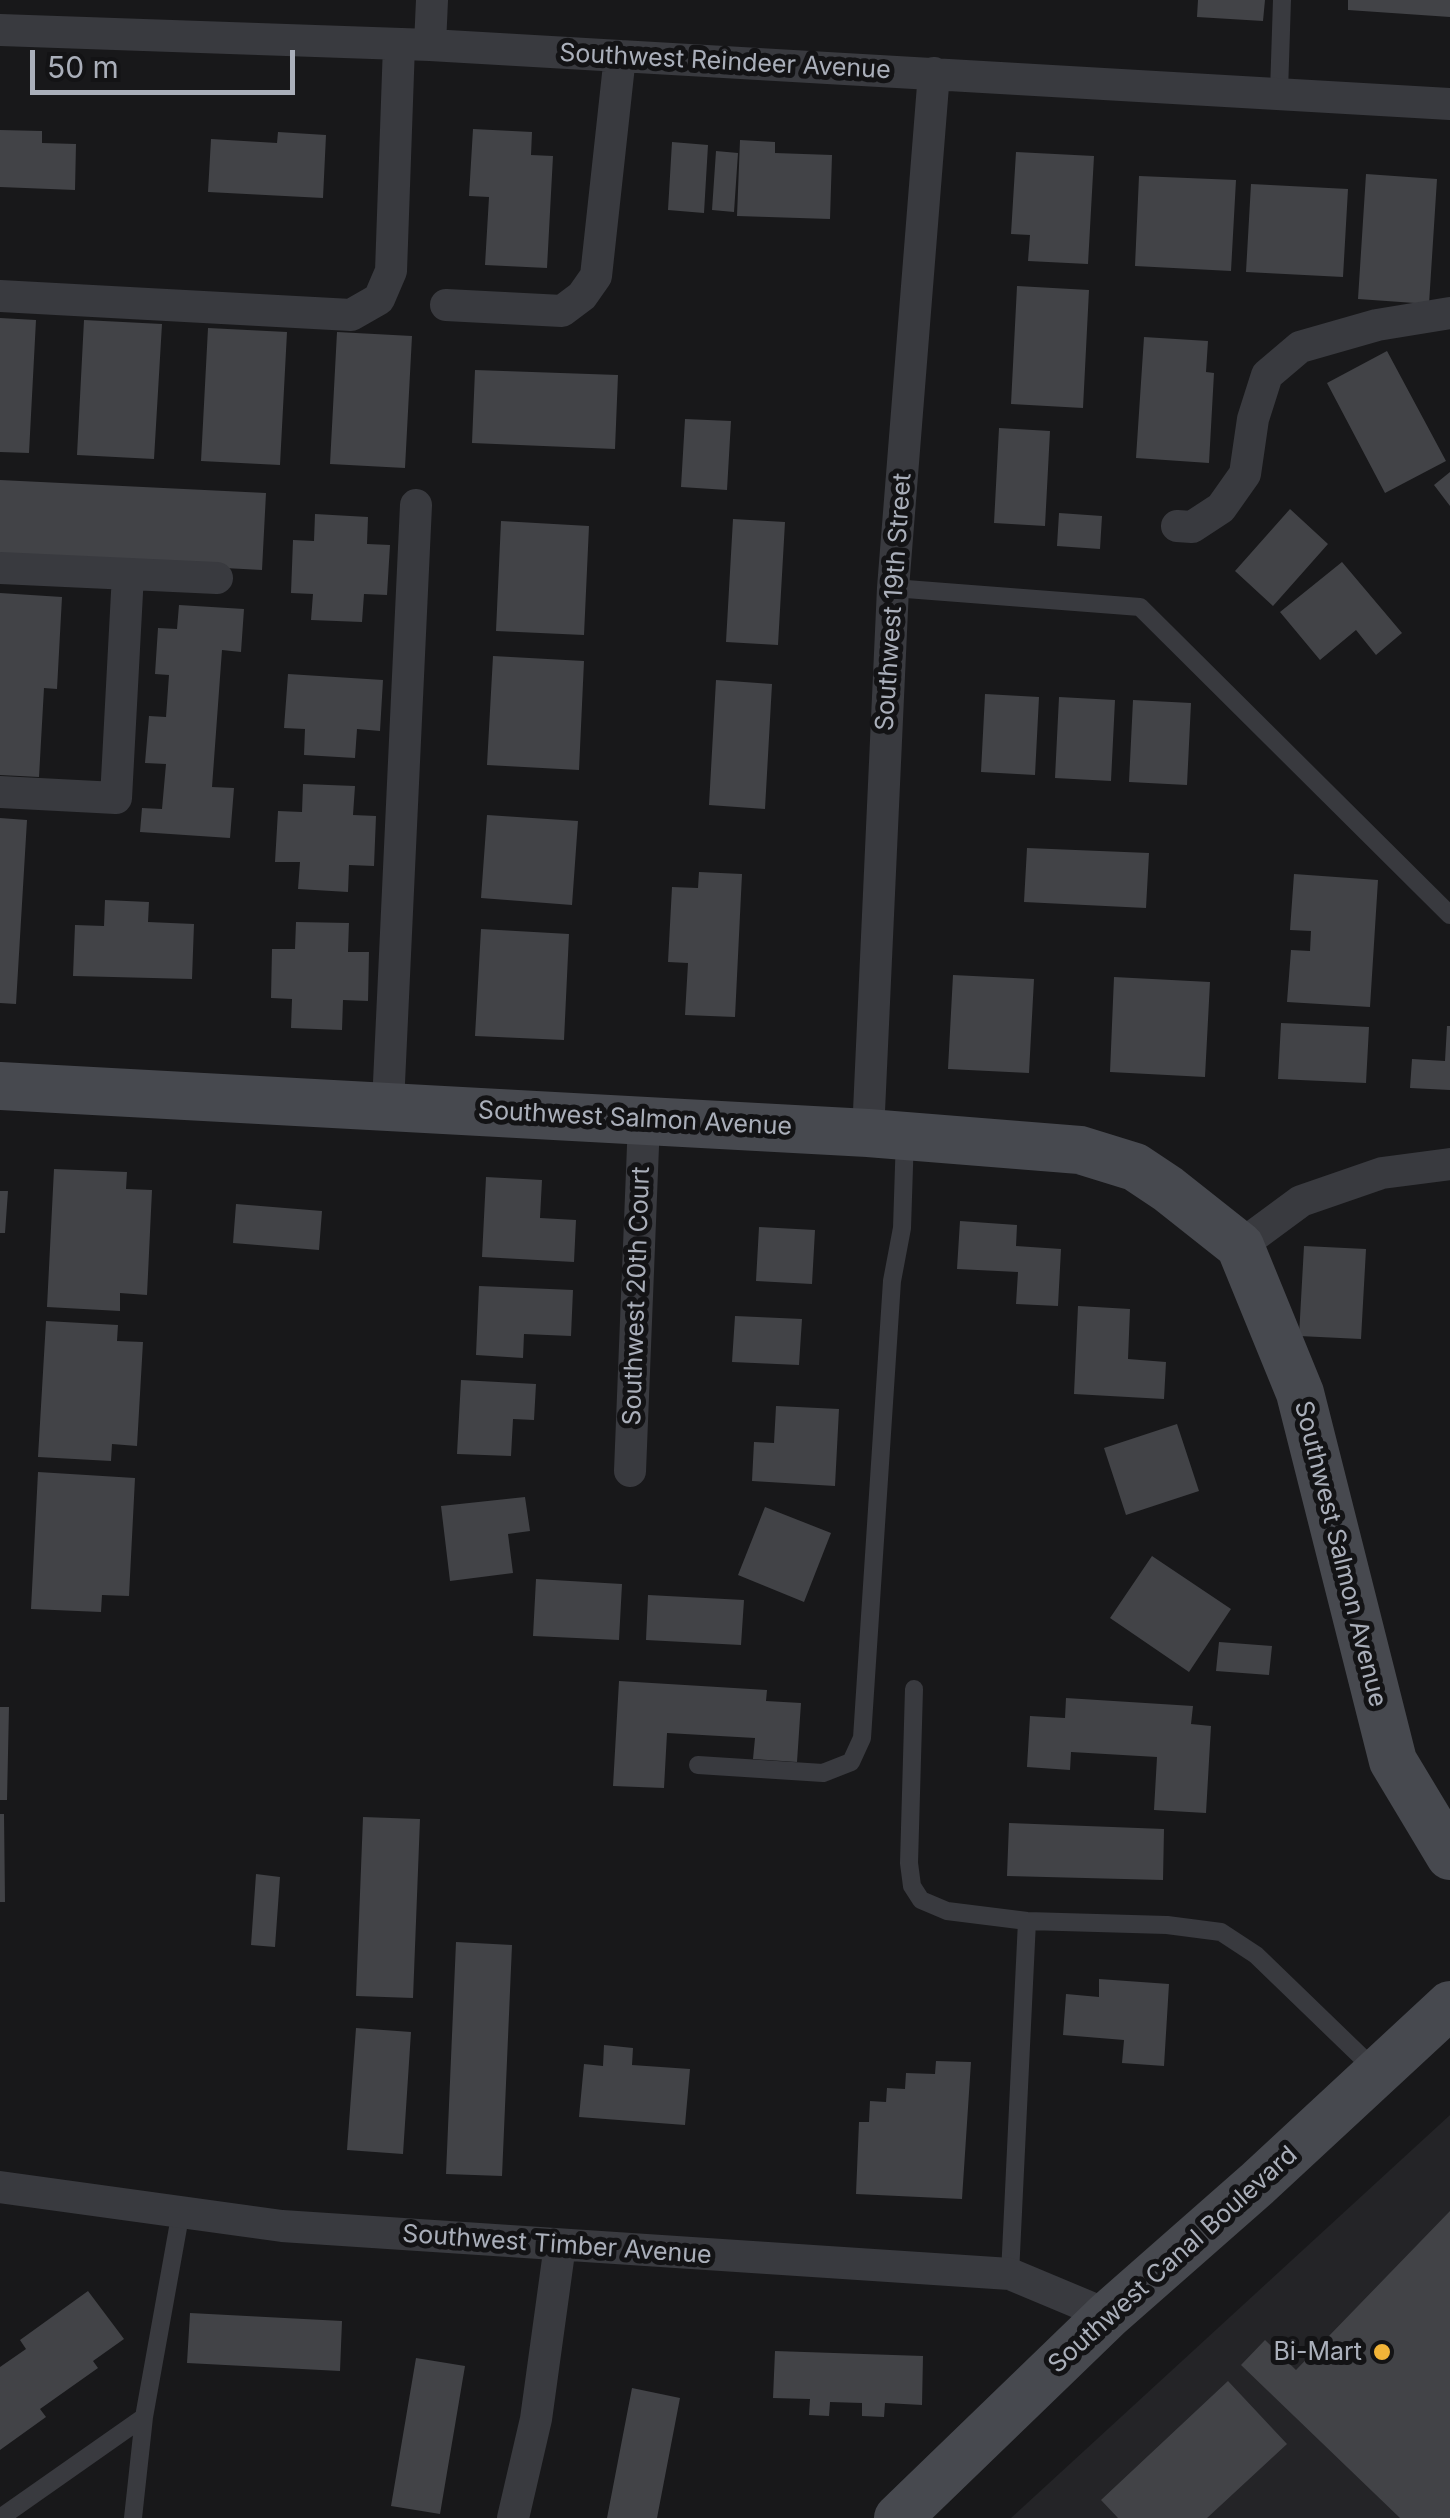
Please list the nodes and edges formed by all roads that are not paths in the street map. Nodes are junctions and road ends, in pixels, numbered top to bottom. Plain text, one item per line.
1 (432, 0) edge
2 (1282, 0) edge
3 (0, 30) edge
4 (415, 45) junction
5 (620, 56) junction
6 (934, 73) junction
7 (1278, 92) junction
8 (1450, 104) edge
9 (0, 296) edge
10 (446, 305) dead end
11 (1450, 313) edge
12 (416, 505) dead end
13 (1177, 526) dead end
14 (0, 568) edge
15 (128, 574) junction
16 (217, 578) dead end
17 (893, 588) junction
18 (0, 792) edge
19 (1450, 914) edge
20 (0, 1086) edge
21 (388, 1104) junction
22 (644, 1121) junction
23 (886, 1134) junction
24 (1450, 1164) edge
25 (1240, 1246) junction
26 (630, 1471) dead end
27 (914, 1689) dead end
28 (698, 1765) dead end
29 (1450, 1856) edge
30 (1026, 1921) junction
31 (1450, 2006) edge
32 (1378, 2074) junction
33 (0, 2187) edge
34 (181, 2211) junction
35 (560, 2245) junction
36 (1010, 2274) junction
37 (1108, 2315) junction
38 (144, 2418) junction
39 (0, 2518) edge
40 (133, 2518) edge
41 (513, 2518) edge
42 (898, 2518) edge

1 - 4 street
2 - 7 lane
3 - 4 street, Southwest Reindeer Avenue
4 - 5 street, Southwest Reindeer Avenue
4 - 9 street
5 - 6 street, Southwest Reindeer Avenue
5 - 10 street
6 - 7 street, Southwest Reindeer Avenue
6 - 17 street, Southwest 19th Street
7 - 8 street, Southwest Reindeer Avenue
11 - 13 street
12 - 21 street
14 - 15 street
15 - 16 street
15 - 18 street
17 - 19 lane
17 - 23 street, Southwest 19th Street
20 - 21 main road, Southwest Salmon Avenue
21 - 22 main road, Southwest Salmon Avenue
22 - 23 main road, Southwest Salmon Avenue
22 - 26 street, Southwest 20th Court
23 - 25 main road, Southwest Salmon Avenue
23 - 28 lane
24 - 25 street
25 - 29 main road, Southwest Salmon Avenue
27 - 30 lane
30 - 32 lane
30 - 36 lane
31 - 32 main road, Southwest Canal Boulevard
32 - 37 main road, Southwest Canal Boulevard
33 - 34 street, Southwest Timber Avenue
34 - 35 street, Southwest Timber Avenue
34 - 38 lane
35 - 36 street, Southwest Timber Avenue
35 - 41 street
36 - 37 street, Southwest Timber Avenue
37 - 42 main road, Southwest Canal Boulevard
38 - 39 lane
38 - 40 lane

